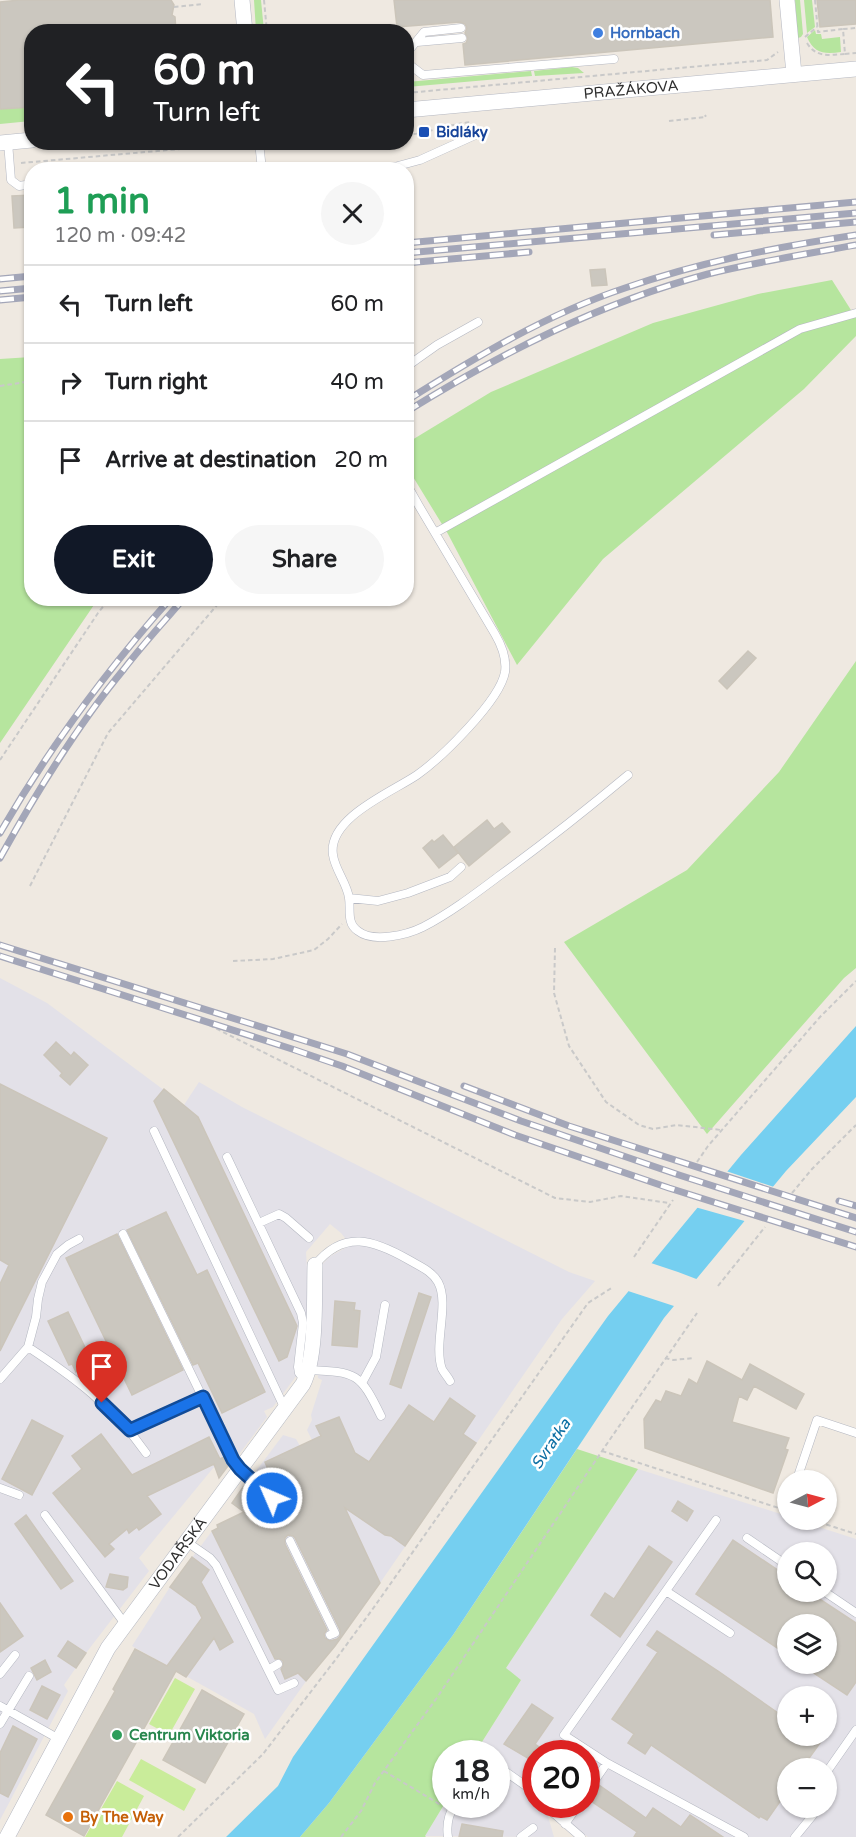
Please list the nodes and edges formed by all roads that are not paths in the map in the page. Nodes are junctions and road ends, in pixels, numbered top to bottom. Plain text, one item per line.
1 (242, 0) edge
2 (787, 0) edge
3 (244, 24) edge
4 (461, 28) dead end
5 (462, 38) dead end
6 (417, 42) junction
7 (414, 45) edge
8 (614, 59) dead end
9 (414, 68) edge
10 (856, 69) edge
11 (794, 74) junction
12 (414, 109) edge
13 (482, 132) dead end
14 (24, 141) edge
15 (4, 143) edge
16 (413, 162) edge
17 (24, 185) edge
18 (856, 313) edge
19 (478, 322) dead end
20 (414, 361) edge
21 (414, 497) edge
22 (435, 533) junction
23 (628, 775) dead end
24 (461, 867) dead end
25 (349, 898) junction
26 (154, 1131) dead end
27 (227, 1156) dead end
28 (259, 1223) junction
29 (123, 1234) dead end
30 (309, 1238) dead end
31 (79, 1239) dead end
32 (315, 1265) joint
33 (385, 1305) dead end
34 (28, 1347) junction
35 (307, 1376) junction
36 (0, 1379) edge
37 (450, 1380) dead end
38 (362, 1383) junction
39 (203, 1397) junction
40 (285, 1409) junction
41 (381, 1416) dead end
42 (130, 1430) junction
43 (856, 1433) edge
44 (146, 1453) dead end
45 (240, 1469) junction
46 (800, 1470) edge
47 (0, 1488) edge
48 (19, 1495) dead end
49 (272, 1498) dead end
50 (45, 1515) dead end
51 (716, 1520) dead end
52 (747, 1538) dead end
53 (290, 1541) dead end
54 (187, 1542) junction
55 (777, 1558) edge
56 (666, 1591) junction
57 (837, 1600) edge
58 (856, 1613) edge
59 (125, 1624) junction
60 (730, 1633) dead end
61 (330, 1635) dead end
62 (15, 1655) dead end
63 (278, 1664) dead end
64 (268, 1670) junction
65 (0, 1674) edge
66 (29, 1676) dead end
67 (294, 1683) dead end
68 (0, 1706) edge
69 (8, 1710) junction
70 (0, 1724) edge
71 (856, 1730) edge
72 (59, 1739) junction
73 (836, 1758) edge
74 (608, 1763) junction
75 (600, 1774) edge
76 (449, 1818) edge
77 (558, 1818) edge
78 (569, 1818) edge
79 (811, 1818) edge
80 (565, 1824) junction
81 (532, 1828) dead end
82 (7, 1837) edge
83 (448, 1837) edge
84 (521, 1837) edge
85 (581, 1837) edge
86 (744, 1837) edge
87 (795, 1837) edge

1 - 3 street
2 - 11 street
4 - 6 lane
5 - 6 lane
6 - 7 lane
8 - 9 lane
10 - 11 street, PRAŽÁKOVA
11 - 12 street, PRAŽÁKOVA
13 - 16 lane
14 - 15 street
15 - 17 lane
18 - 22 lane
19 - 20 lane
21 - 22 lane
22 - 25 lane
23 - 25 lane
24 - 25 lane
26 - 40 lane
27 - 28 lane
28 - 30 lane
28 - 35 lane
29 - 39 lane
31 - 34 lane
32 - 35 street
32 - 37 lane
33 - 38 lane
34 - 36 lane
34 - 42 lane
35 - 38 lane
35 - 40 street, VODAŘSKÁ
38 - 41 lane
39 - 42 lane
39 - 45 lane
40 - 45 street, VODAŘSKÁ
42 - 44 lane
43 - 46 lane
45 - 49 lane
45 - 54 street, VODAŘSKÁ
47 - 48 lane
50 - 59 lane
51 - 56 lane
52 - 55 lane
53 - 61 lane
54 - 59 street, VODAŘSKÁ
54 - 64 lane
56 - 60 lane
56 - 74 lane
57 - 58 lane
59 - 72 street, VODAŘSKÁ
62 - 65 lane
63 - 64 lane
64 - 67 lane
66 - 69 lane
68 - 69 lane
69 - 70 lane
69 - 72 lane
71 - 73 lane
72 - 82 street, VODAŘSKÁ
74 - 75 lane
74 - 86 lane
76 - 83 lane
77 - 80 lane
78 - 80 lane
79 - 87 lane
80 - 85 lane
81 - 84 lane

